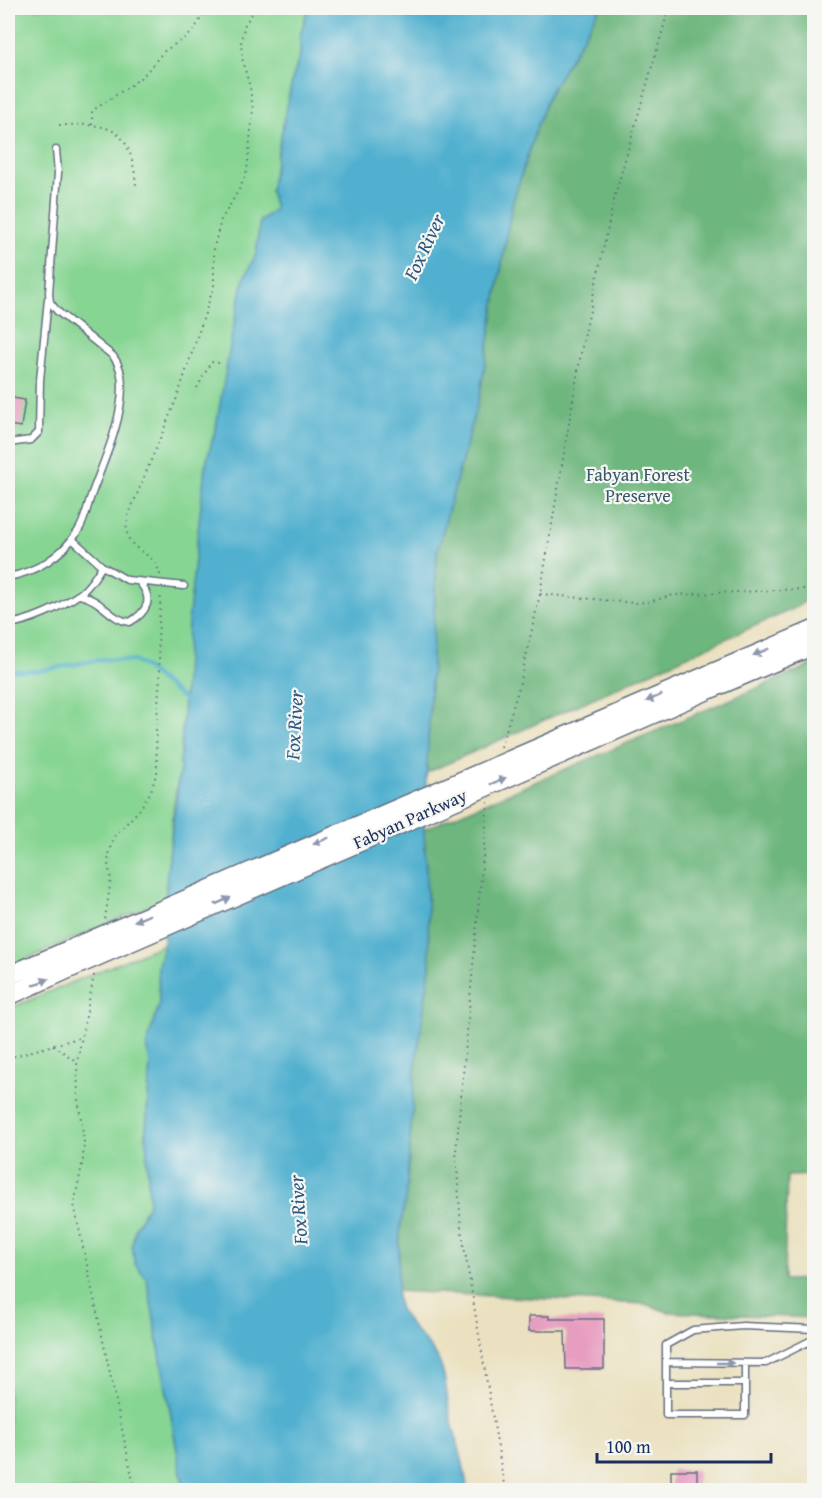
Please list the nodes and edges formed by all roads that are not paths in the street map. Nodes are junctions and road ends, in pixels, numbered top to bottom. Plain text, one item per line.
1 (56, 150) dead end
2 (49, 293) junction
3 (8, 443) edge
4 (72, 539) junction
5 (102, 566) junction
6 (8, 577) edge
7 (140, 583) junction
8 (184, 586) dead end
9 (80, 595) junction
10 (8, 624) edge
11 (814, 630) edge
12 (814, 645) edge
13 (711, 681) junction
14 (69, 959) junction
15 (8, 976) edge
16 (8, 996) edge
17 (814, 1329) edge
18 (814, 1340) edge
19 (666, 1362) junction
20 (745, 1363) junction
21 (666, 1383) junction
22 (745, 1383) junction

1 - 2 lane
2 - 3 lane
2 - 4 lane
4 - 5 lane
4 - 6 lane
5 - 7 lane
5 - 9 lane
7 - 8 lane
7 - 9 lane
9 - 10 lane
11 -> 13 main road, Fabyan Parkway
12 - 13 main road, Fabyan Parkway
13 - 14 main road, Fabyan Parkway, bridge
14 - 15 main road, Fabyan Parkway
16 -> 14 main road, Fabyan Parkway
17 - 19 lane
18 - 20 lane
19 -> 20 lane
19 - 21 lane
20 - 22 lane
21 - 22 lane
21 - 22 lane

